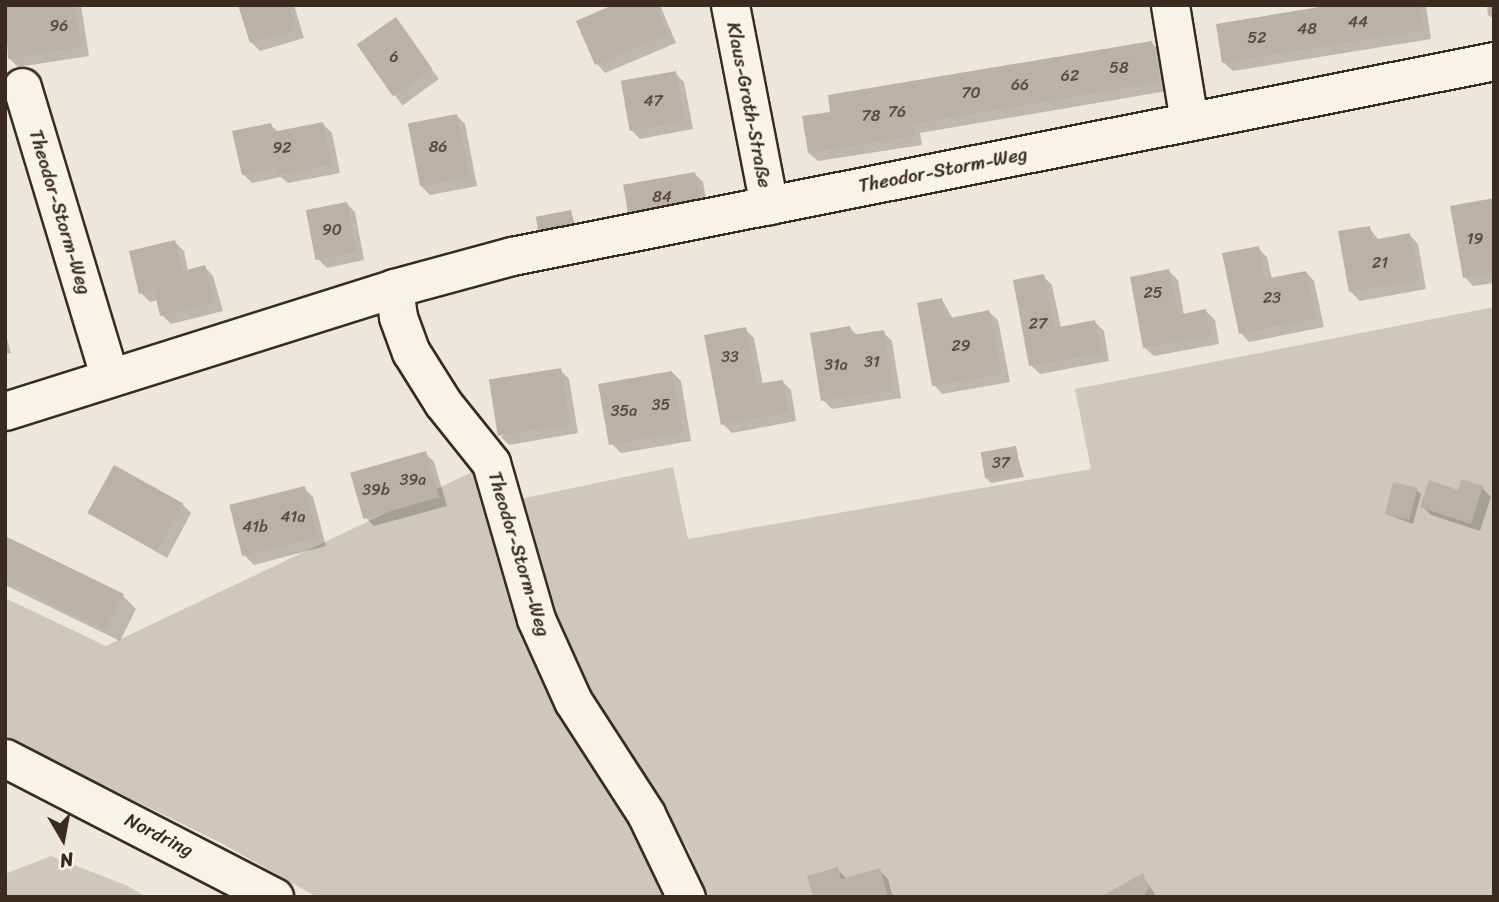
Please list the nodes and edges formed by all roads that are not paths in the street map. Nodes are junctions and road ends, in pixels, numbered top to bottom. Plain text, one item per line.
1 (730, 5) edge
2 (1170, 5) edge
3 (1494, 61) edge
4 (22, 87) dead end
5 (1189, 121) junction
6 (769, 205) junction
7 (394, 288) junction
8 (109, 376) junction
9 (5, 411) edge
10 (5, 758) edge
11 (274, 897) edge
12 (686, 897) edge

1 - 6 street, Klaus-Groth-Straße
2 - 5 street
3 - 5 street, Theodor-Storm-Weg
4 - 8 street, Theodor-Storm-Weg
5 - 6 street, Theodor-Storm-Weg
6 - 7 street, Theodor-Storm-Weg
7 - 8 street, Theodor-Storm-Weg
7 - 12 street, Theodor-Storm-Weg
8 - 9 street, Theodor-Storm-Weg
10 - 11 street, Nordring

